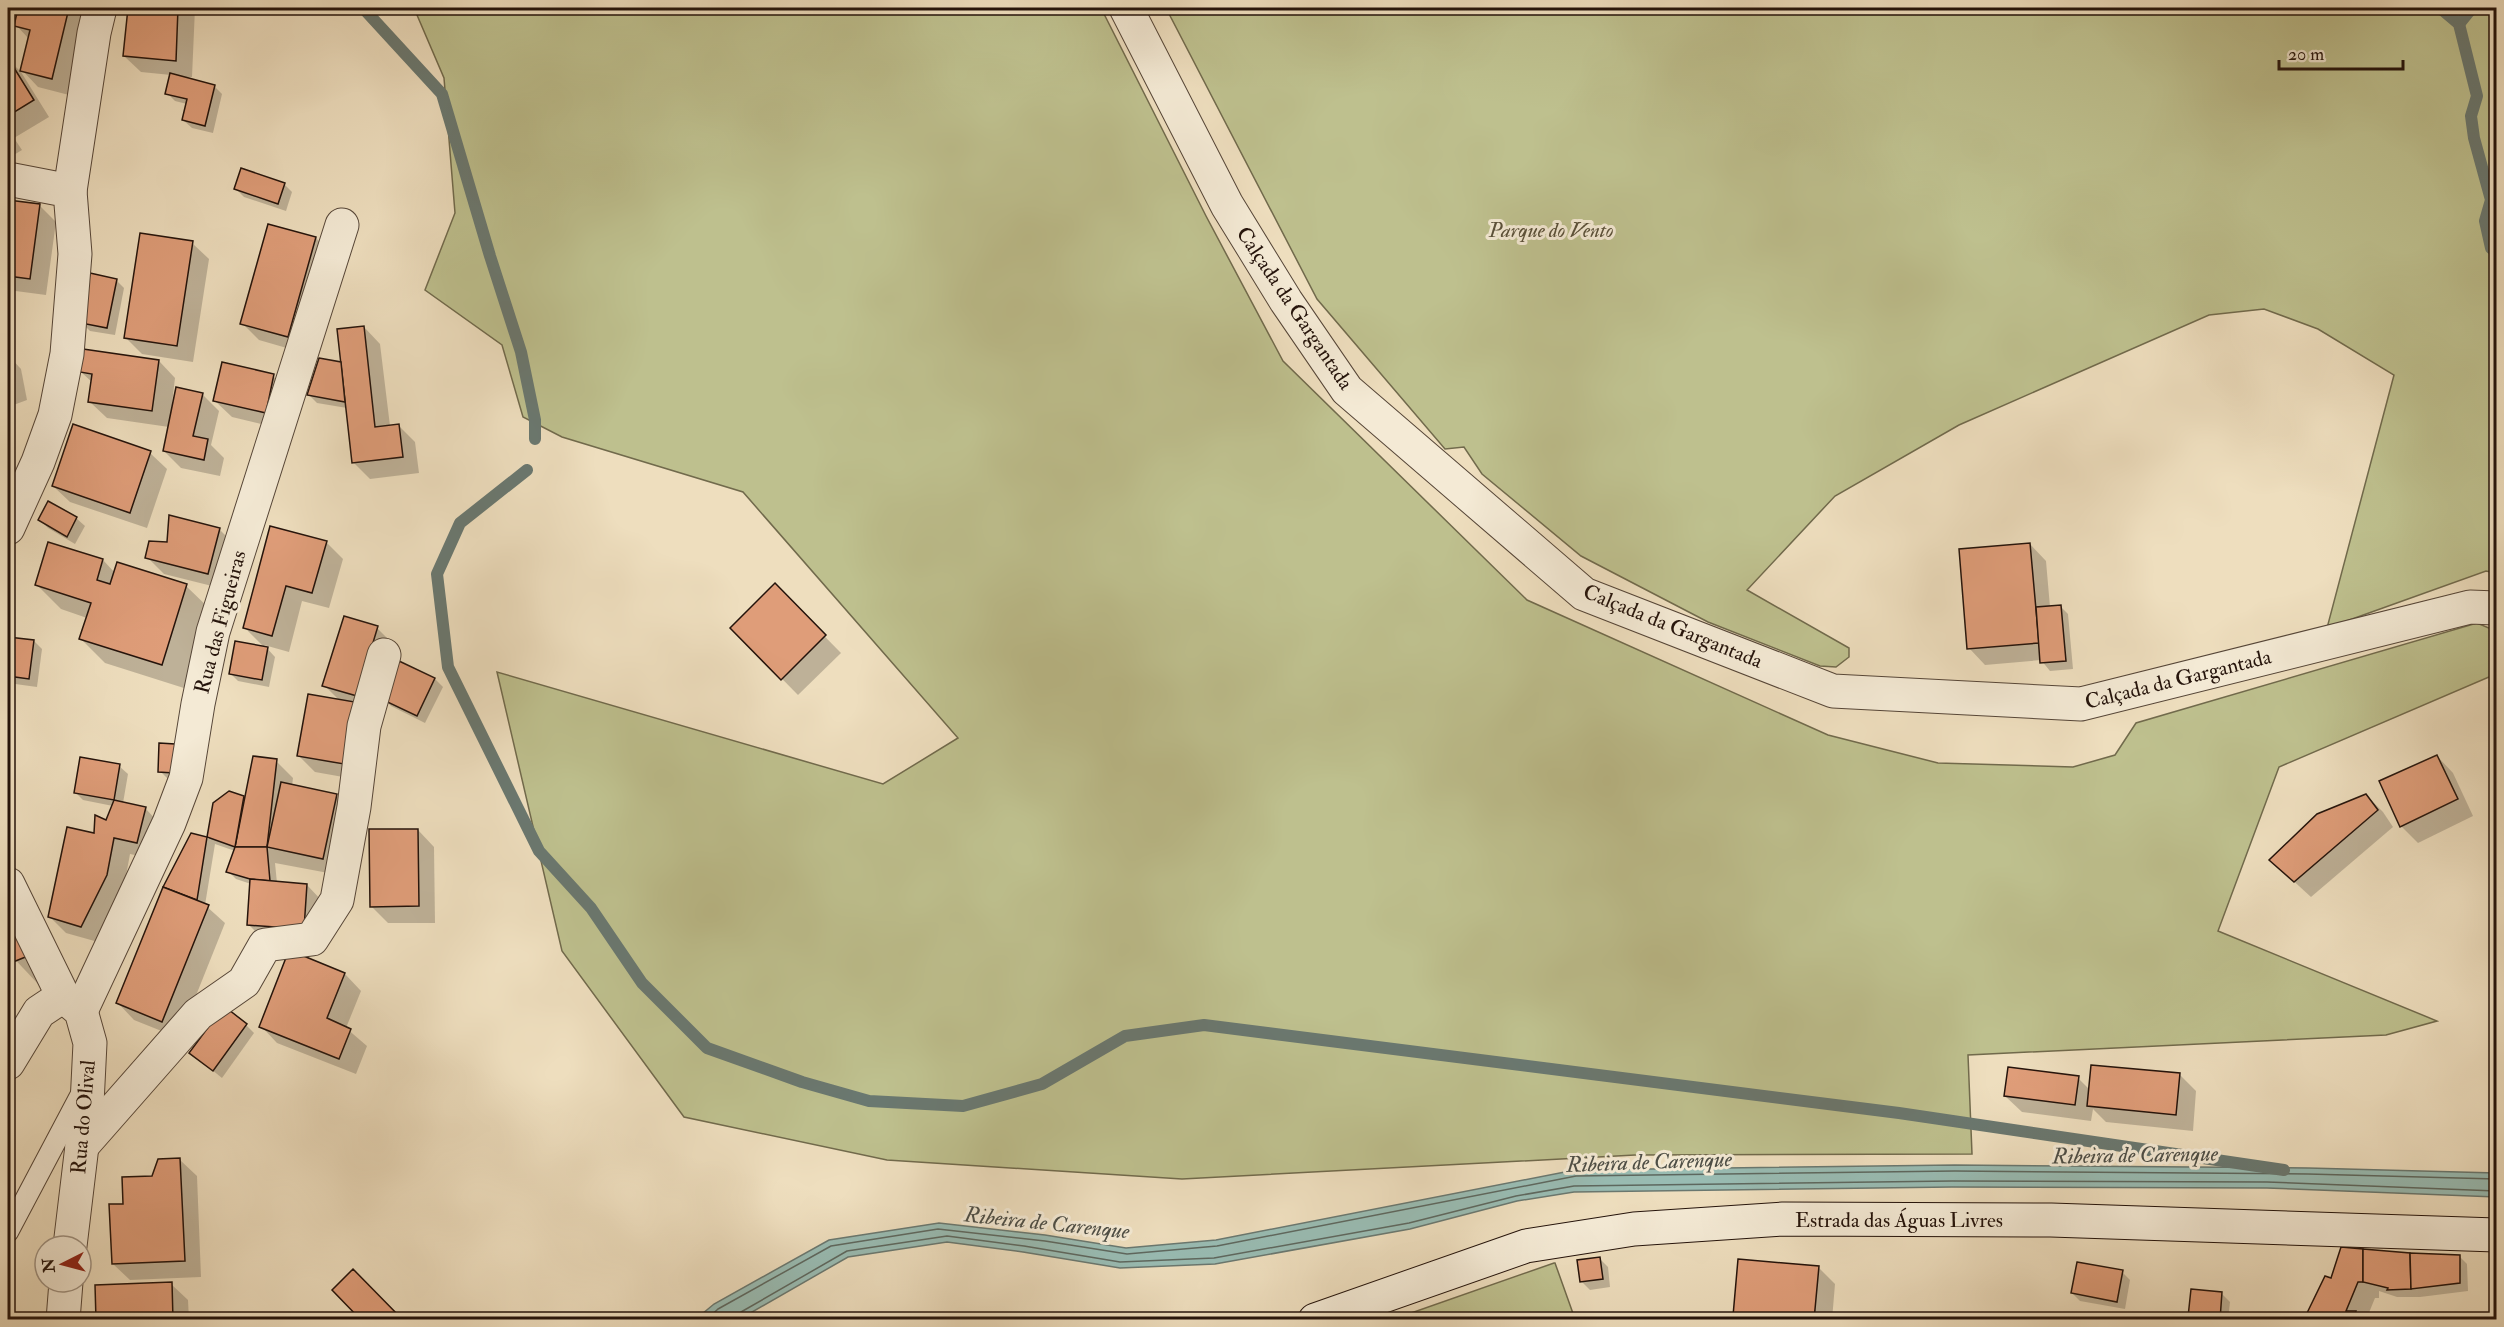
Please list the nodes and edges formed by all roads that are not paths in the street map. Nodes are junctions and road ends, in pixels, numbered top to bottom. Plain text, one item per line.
1 (99, 8) edge
2 (1126, 8) edge
3 (8, 179) edge
4 (70, 191) junction
5 (342, 225) dead end
6 (12, 508) edge
7 (2496, 608) edge
8 (384, 655) dead end
9 (8, 884) edge
10 (72, 1004) junction
11 (8, 1063) edge
12 (88, 1082) junction
13 (82, 1146) junction
14 (8, 1232) edge
15 (71, 1234) edge
16 (2496, 1235) edge
17 (65, 1294) edge
18 (63, 1320) edge
19 (1315, 1320) edge

1 - 4 street
2 - 7 street, Calçada da Gargantada
3 - 4 street
4 - 6 street
5 - 10 street, Rua das Figueiras
8 - 13 street
9 - 10 street, Rua do Olival
10 - 11 street
10 - 12 street, Rua do Olival
12 - 13 street, Rua do Olival
12 - 14 lane
13 - 15 street, Rua do Olival
16 - 19 street, Estrada das Águas Livres
17 - 18 street

